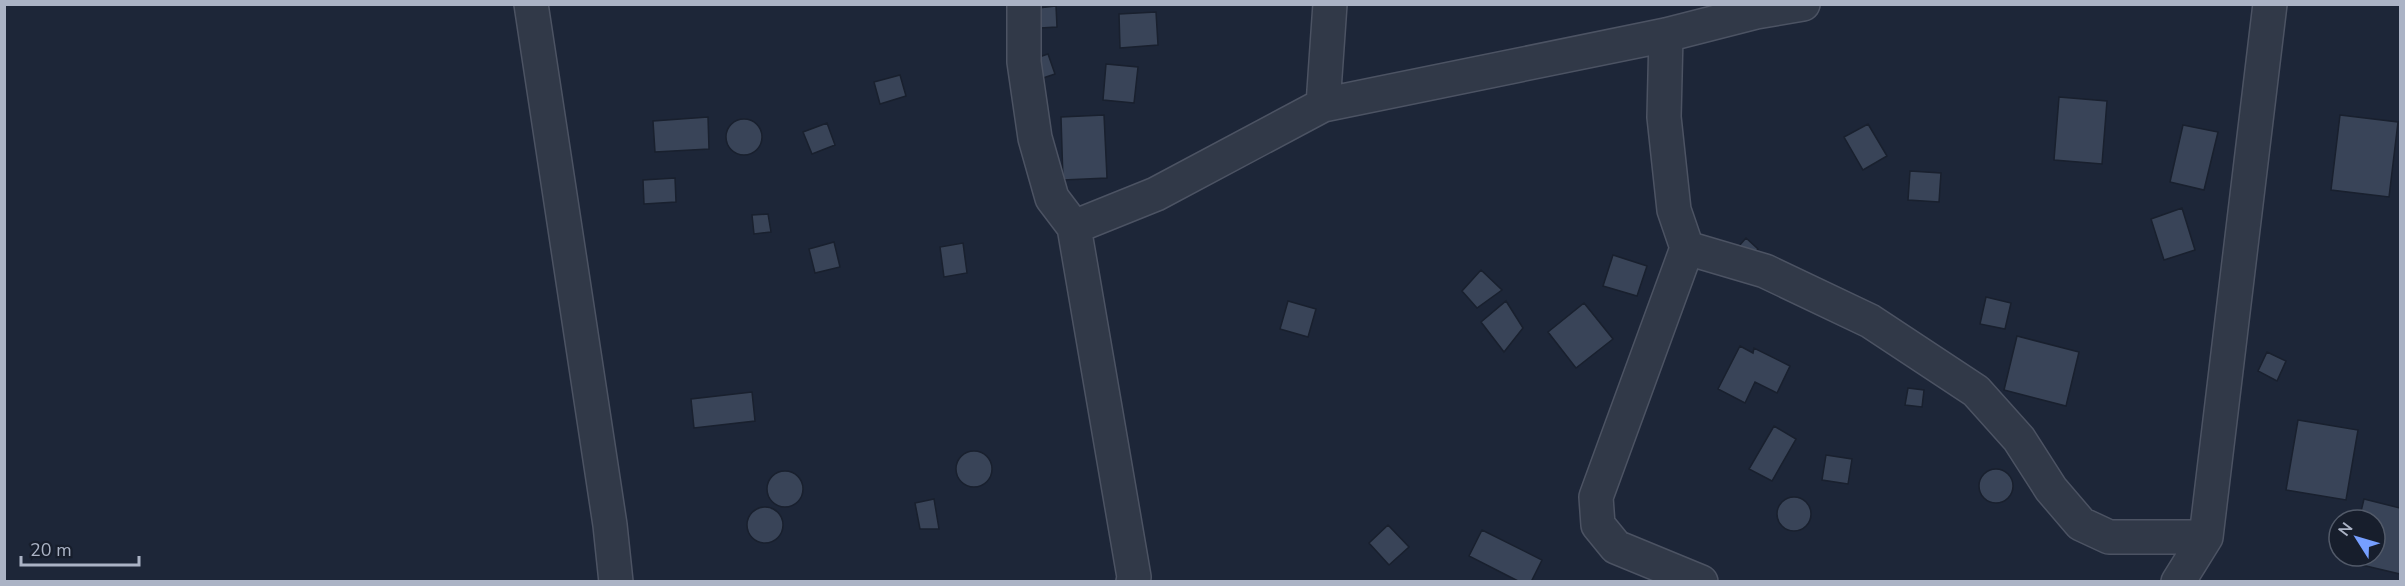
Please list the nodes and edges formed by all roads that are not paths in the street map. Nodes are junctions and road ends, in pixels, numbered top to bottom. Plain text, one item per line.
1 (531, 4) edge
2 (1024, 4) edge
3 (1330, 4) edge
4 (1803, 4) edge
5 (2270, 4) edge
6 (1666, 36) junction
7 (1323, 105) junction
8 (1074, 227) junction
9 (1686, 248) junction
10 (2206, 537) junction
11 (1647, 572) edge
12 (616, 582) edge
13 (1133, 582) edge
14 (1701, 582) edge
15 (2178, 582) edge

1 - 12 street
2 - 8 street
3 - 7 street
4 - 6 street
5 - 10 street
6 - 7 street
6 - 9 street
7 - 8 street
8 - 13 street
9 - 10 street
9 - 11 street
10 - 15 street
11 - 14 street

